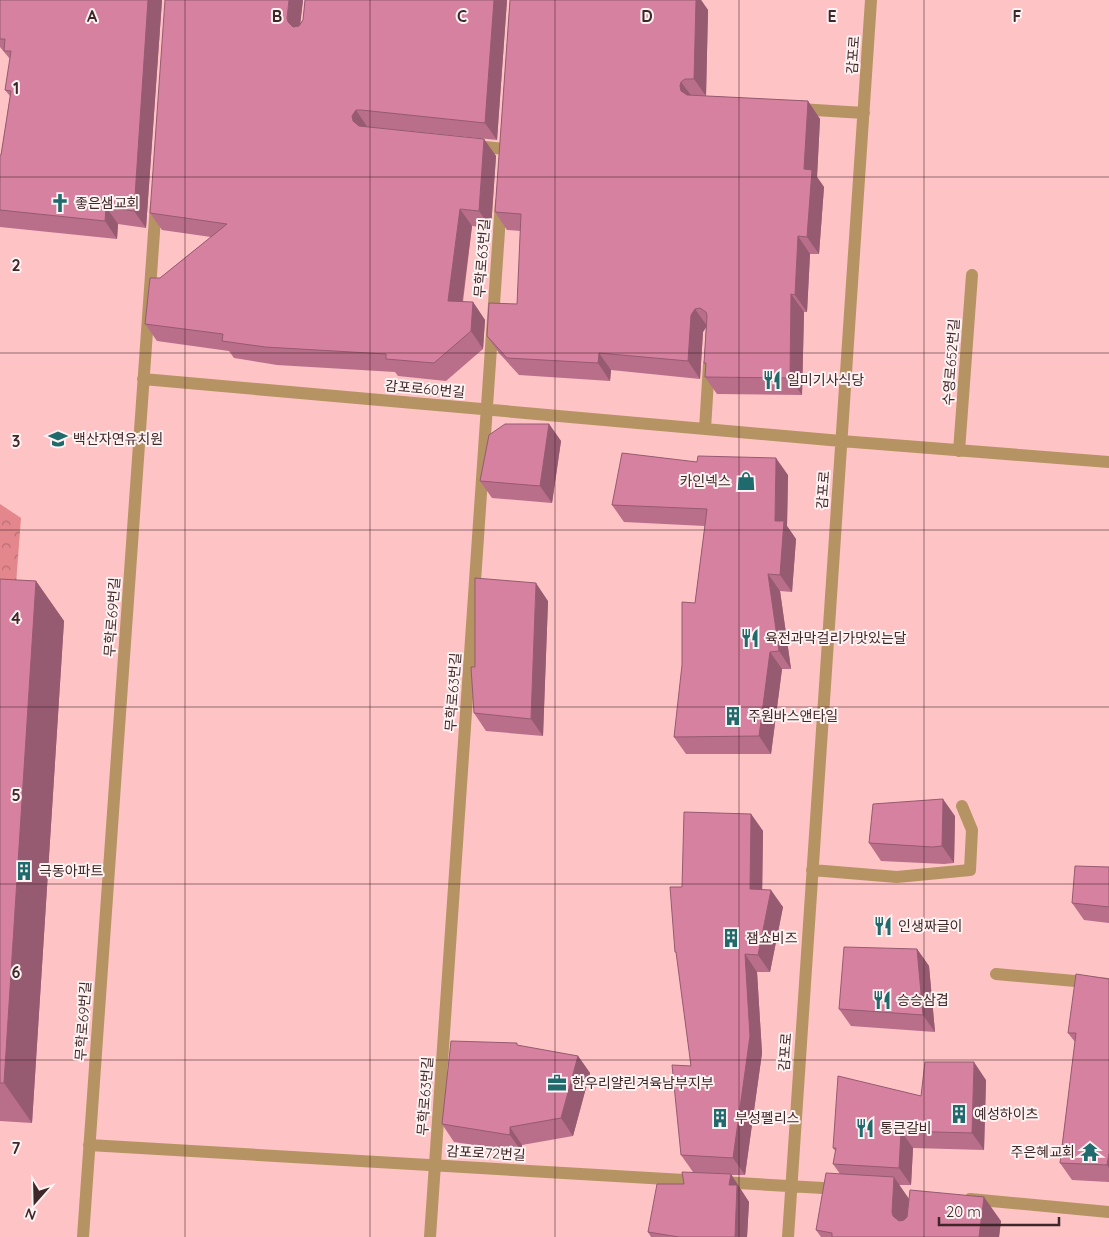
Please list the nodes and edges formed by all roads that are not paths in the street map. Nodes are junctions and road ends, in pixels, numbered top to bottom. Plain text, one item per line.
1 (872, 0) edge
2 (787, 109) edge
3 (864, 113) junction
4 (458, 144) edge
5 (505, 149) edge
6 (502, 187) edge
7 (157, 189) edge
8 (972, 275) dead end
9 (710, 352) edge
10 (144, 379) junction
11 (487, 410) junction
12 (705, 429) junction
13 (841, 441) junction
14 (959, 451) junction
15 (1109, 462) edge
16 (962, 806) dead end
17 (812, 870) junction
18 (996, 974) dead end
19 (1109, 984) edge
20 (89, 1145) junction
21 (435, 1165) junction
22 (791, 1186) junction
23 (856, 1190) edge
24 (961, 1198) edge
25 (1109, 1212) edge
26 (83, 1237) edge
27 (430, 1237) edge
28 (788, 1237) edge

1 - 3 street, 감포로
2 - 3 street
3 - 13 street, 감포로
4 - 5 street
6 - 11 street, 무학로63번길
7 - 10 street, 무학로69번길
8 - 14 street, 수영로652번길
9 - 12 street
10 - 11 street, 감포로60번길
10 - 20 street, 무학로69번길
11 - 12 street, 감포로60번길
11 - 21 street, 무학로63번길
12 - 13 street, 감포로60번길
13 - 14 street
13 - 17 street, 감포로
14 - 15 street
16 - 17 street
17 - 22 street, 감포로
18 - 19 street
20 - 21 street, 감포로72번길
20 - 26 street, 무학로69번길
21 - 22 street, 감포로72번길
21 - 27 street, 무학로63번길
22 - 23 street, 감포로72번길
22 - 28 street, 감포로
24 - 25 street

